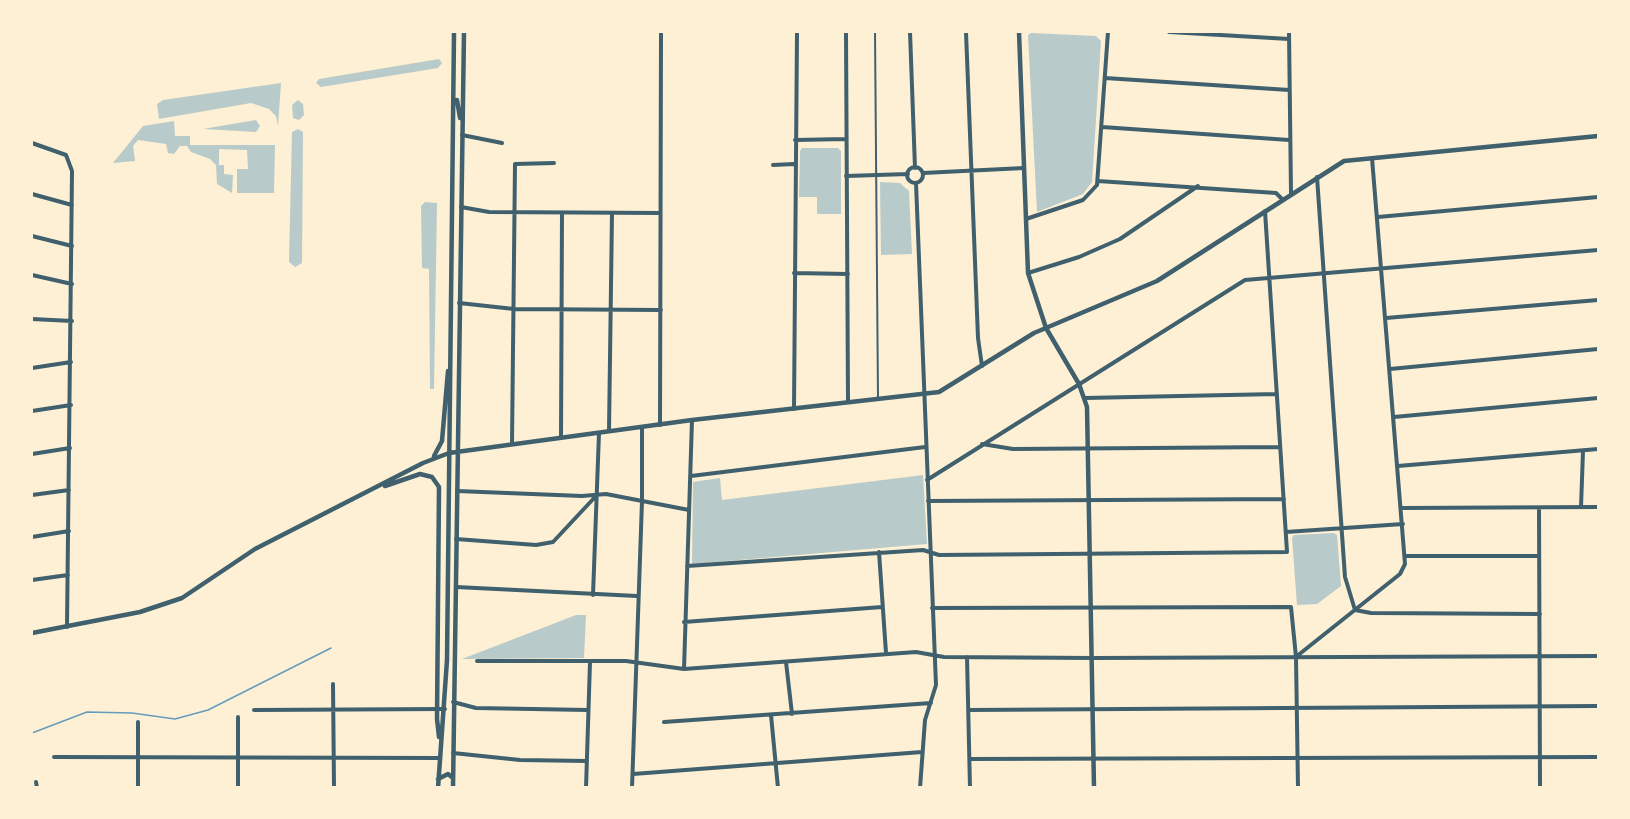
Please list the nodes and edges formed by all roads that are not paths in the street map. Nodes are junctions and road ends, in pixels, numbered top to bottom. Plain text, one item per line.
1 (454, 32) edge
2 (464, 32) edge
3 (661, 32) edge
4 (796, 32) edge
5 (846, 32) edge
6 (875, 32) edge
7 (910, 32) edge
8 (966, 32) edge
9 (1019, 32) edge
10 (1108, 32) edge
11 (1168, 32) edge
12 (1289, 32) edge
13 (1289, 39) junction
14 (1105, 78) junction
15 (454, 89) junction
16 (1289, 90) junction
17 (462, 115) junction
18 (1102, 127) junction
19 (462, 135) junction
20 (1599, 136) edge
21 (846, 139) junction
22 (1288, 140) junction
23 (795, 141) junction
24 (32, 143) edge
25 (502, 143) dead end
26 (1372, 158) junction
27 (554, 163) dead end
28 (794, 164) junction
29 (773, 165) dead end
30 (915, 168) junction
31 (1024, 168) junction
32 (972, 171) junction
33 (923, 173) junction
34 (908, 174) junction
35 (876, 175) junction
36 (846, 176) junction
37 (1317, 177) junction
38 (1098, 181) junction
39 (916, 183) junction
40 (1198, 186) junction
41 (1291, 193) junction
42 (32, 194) edge
43 (1599, 197) edge
44 (1282, 200) junction
45 (72, 206) junction
46 (460, 207) junction
47 (1265, 211) junction
48 (515, 213) junction
49 (562, 213) junction
50 (612, 213) junction
51 (660, 213) junction
52 (1378, 217) junction
53 (1026, 219) junction
54 (32, 236) edge
55 (72, 246) junction
56 (1599, 250) edge
57 (1381, 268) junction
58 (794, 273) junction
59 (1028, 273) junction
60 (1324, 273) junction
61 (848, 274) junction
62 (32, 275) edge
63 (1269, 276) junction
64 (72, 284) junction
65 (1599, 300) edge
66 (459, 303) junction
67 (514, 309) junction
68 (562, 309) junction
69 (612, 309) junction
70 (661, 310) junction
71 (1386, 318) junction
72 (32, 319) edge
73 (72, 321) junction
74 (1046, 328) junction
75 (1599, 349) edge
76 (451, 361) junction
77 (71, 362) junction
78 (982, 366) junction
79 (32, 368) edge
80 (1390, 369) junction
81 (1079, 384) junction
82 (924, 394) junction
83 (1277, 394) junction
84 (1085, 398) junction
85 (1599, 398) edge
86 (878, 399) junction
87 (848, 402) junction
88 (70, 405) junction
89 (794, 409) junction
90 (32, 411) edge
91 (1394, 417) junction
92 (692, 420) junction
93 (660, 424) junction
94 (642, 427) junction
95 (609, 431) junction
96 (599, 433) junction
97 (561, 437) junction
98 (512, 443) junction
99 (982, 444) junction
100 (925, 447) junction
101 (1280, 447) junction
102 (70, 448) junction
103 (1088, 449) junction
104 (1599, 449) edge
105 (458, 451) junction
106 (1583, 451) junction
107 (449, 453) junction
108 (32, 454) edge
109 (433, 458) junction
110 (1398, 466) junction
111 (691, 476) junction
112 (927, 480) junction
113 (69, 489) junction
114 (372, 490) junction
115 (457, 491) junction
116 (32, 495) edge
117 (597, 495) junction
118 (1284, 499) junction
119 (642, 501) junction
120 (928, 501) junction
121 (1089, 501) junction
122 (1539, 507) junction
123 (1581, 507) junction
124 (1599, 507) edge
125 (1401, 508) junction
126 (689, 510) junction
127 (1402, 524) junction
128 (1341, 528) junction
129 (69, 531) junction
130 (1286, 532) junction
131 (448, 536) junction
132 (32, 537) edge
133 (456, 539) junction
134 (440, 548) junction
135 (879, 552) junction
136 (930, 552) junction
137 (1090, 554) junction
138 (1405, 556) junction
139 (1539, 556) junction
140 (687, 566) junction
141 (68, 575) junction
142 (32, 580) edge
143 (456, 587) junction
144 (593, 595) junction
145 (637, 596) junction
146 (447, 597) junction
147 (439, 606) junction
148 (1091, 606) junction
149 (882, 607) junction
150 (932, 608) junction
151 (1355, 610) junction
152 (1540, 614) junction
153 (684, 622) junction
154 (67, 627) junction
155 (32, 633) edge
156 (886, 653) junction
157 (935, 655) junction
158 (1540, 656) junction
159 (1599, 656) edge
160 (967, 657) junction
161 (1296, 657) junction
162 (1093, 658) junction
163 (477, 661) dead end
164 (590, 662) junction
165 (636, 662) junction
166 (786, 662) junction
167 (684, 669) junction
168 (333, 684) dead end
169 (453, 702) junction
170 (931, 703) junction
171 (1599, 706) edge
172 (1540, 707) junction
173 (333, 708) junction
174 (437, 709) junction
175 (1093, 709) junction
176 (1297, 709) junction
177 (254, 710) dead end
178 (445, 710) junction
179 (588, 710) junction
180 (969, 710) junction
181 (792, 714) junction
182 (771, 716) junction
183 (238, 717) dead end
184 (138, 722) dead end
185 (664, 722) dead end
186 (440, 741) junction
187 (453, 753) junction
188 (922, 753) junction
189 (137, 756) junction
190 (1540, 756) junction
191 (54, 757) dead end
192 (237, 757) junction
193 (333, 757) junction
194 (1599, 757) edge
195 (439, 758) junction
196 (1094, 758) junction
197 (1298, 758) junction
198 (970, 759) junction
199 (587, 761) junction
200 (776, 764) junction
201 (632, 774) junction
202 (438, 778) junction
203 (453, 778) junction
204 (138, 788) edge
205 (238, 788) edge
206 (333, 788) edge
207 (438, 788) edge
208 (453, 788) edge
209 (586, 788) edge
210 (632, 788) edge
211 (778, 788) edge
212 (920, 788) edge
213 (969, 788) edge
214 (1094, 788) edge
215 (1298, 788) edge
216 (1540, 788) edge

1 - 15 street
2 - 17 street
3 - 51 street
4 - 23 street
5 - 21 street
6 - 35 lane
7 - 30 street
8 - 32 street
9 - 31 street
10 - 14 street
11 - 13 street
12 - 13 street
13 - 16 street
14 - 16 street
14 - 18 street
15 - 17 street
15 - 76 street
16 - 22 street
17 - 19 street
18 - 22 street
18 - 38 street
19 - 25 street
19 - 46 street
20 - 26 street
21 - 23 street
21 - 36 street
22 - 41 street
23 - 28 street
24 - 45 street
26 - 37 street
26 - 52 street
27 - 48 street
28 - 29 street
28 - 58 street
30 - 33 street
30 - 34 street
31 - 32 street
31 - 53 street
32 - 33 street
32 - 78 street
33 - 39 street
34 - 35 street
34 - 39 street
35 - 36 street
35 - 86 lane
36 - 61 street
37 - 41 street
37 - 60 street
38 - 40 street
38 - 53 street
39 - 82 street
40 - 44 street
40 - 59 street
41 - 44 street
42 - 45 street
43 - 52 street
44 - 47 street
45 - 55 street
46 - 48 street
46 - 66 street
47 - 63 street
47 - 74 street
48 - 49 street
48 - 67 street
49 - 50 street
49 - 68 street
50 - 51 street
50 - 69 street
51 - 70 street
52 - 57 street
53 - 59 street
54 - 55 street
55 - 64 street
56 - 57 street
57 - 60 street
57 - 71 street
58 - 61 street
58 - 89 street
59 - 74 street
60 - 63 street
60 - 128 street
61 - 87 street
62 - 64 street
63 - 81 street
63 - 83 street
64 - 73 street
65 - 71 street
66 - 67 street
66 - 105 street
67 - 68 street
67 - 98 street
68 - 69 street
68 - 97 street
69 - 70 street
69 - 95 street
70 - 93 street
71 - 80 street
72 - 73 street
73 - 77 street
74 - 78 street
74 - 81 street
75 - 80 street
76 - 107 street
76 - 109 street
77 - 79 street
77 - 88 street
78 - 82 street
80 - 91 street
81 - 84 street
81 - 99 street
82 - 86 street
82 - 100 street
83 - 84 street
83 - 101 street
84 - 103 street
85 - 91 street
86 - 87 street
87 - 89 street
88 - 90 street
88 - 102 street
89 - 92 street
91 - 110 street
92 - 93 street
92 - 111 street
93 - 94 street
94 - 95 street
94 - 119 street
95 - 96 street
96 - 97 street
96 - 117 street
97 - 98 street
98 - 105 street
99 - 103 street
99 - 112 street
100 - 111 street
100 - 112 street
101 - 103 street
101 - 118 street
102 - 108 street
102 - 113 street
103 - 121 street
104 - 106 street
105 - 107 street
105 - 115 street
106 - 110 street
106 - 123 street
107 - 109 street
107 - 131 street
109 - 114 street
110 - 125 street
111 - 126 street
112 - 120 street
113 - 116 street
113 - 129 street
114 - 134 street
114 - 154 street
115 - 117 street
115 - 133 street
117 - 119 street
117 - 133 street
117 - 144 street
118 - 121 street
118 - 130 street
119 - 126 street
119 - 145 street
120 - 121 street
120 - 136 street
121 - 137 street
122 - 123 street
122 - 125 street
122 - 139 street
123 - 124 street
125 - 127 street
126 - 140 street
127 - 128 street
127 - 138 street
128 - 130 street
128 - 151 street
129 - 132 street
129 - 141 street
130 - 137 street
131 - 134 street
131 - 146 street
133 - 143 street
134 - 147 street
135 - 136 street
135 - 140 street
135 - 149 street
136 - 137 street
136 - 150 street
137 - 148 street
138 - 139 street
138 - 151 street
139 - 152 street
140 - 153 street
141 - 142 street
141 - 154 street
143 - 144 street
143 - 169 street
144 - 145 street
145 - 165 street
146 - 147 street
146 - 178 street
147 - 174 street
148 - 150 street
148 - 161 street
148 - 162 street
149 - 153 street
149 - 156 street
150 - 157 street
151 - 152 street
151 - 161 street
152 - 158 street
153 - 167 street
154 - 155 street
156 - 157 street
156 - 166 street
157 - 160 street
157 - 170 street
158 - 159 street
158 - 161 street
158 - 172 street
160 - 162 street
160 - 180 street
161 - 162 street
161 - 176 street
162 - 175 street
163 - 164 street
164 - 165 street
164 - 179 street
165 - 167 street
165 - 201 street
166 - 167 street
166 - 181 street
168 - 173 street
169 - 179 street
169 - 187 street
170 - 181 street
170 - 188 street
171 - 172 street
172 - 176 street
172 - 190 street
173 - 174 street
173 - 177 street
173 - 193 street
174 - 178 street
174 - 186 street
175 - 176 street
175 - 180 street
175 - 196 street
176 - 197 street
178 - 186 street
179 - 199 street
180 - 198 street
181 - 182 street
182 - 185 street
182 - 200 street
183 - 192 street
184 - 189 street
186 - 195 street
187 - 199 street
187 - 203 street
188 - 200 street
188 - 212 street
189 - 191 street
189 - 192 street
189 - 204 street
190 - 194 street
190 - 197 street
190 - 216 street
192 - 193 street
192 - 205 street
193 - 195 street
193 - 206 street
195 - 202 street
196 - 197 street
196 - 198 street
196 - 214 street
197 - 215 street
198 - 213 street
199 - 209 street
200 - 201 street
200 - 211 street
201 - 210 street
202 - 203 street
202 - 207 street
203 - 208 street

